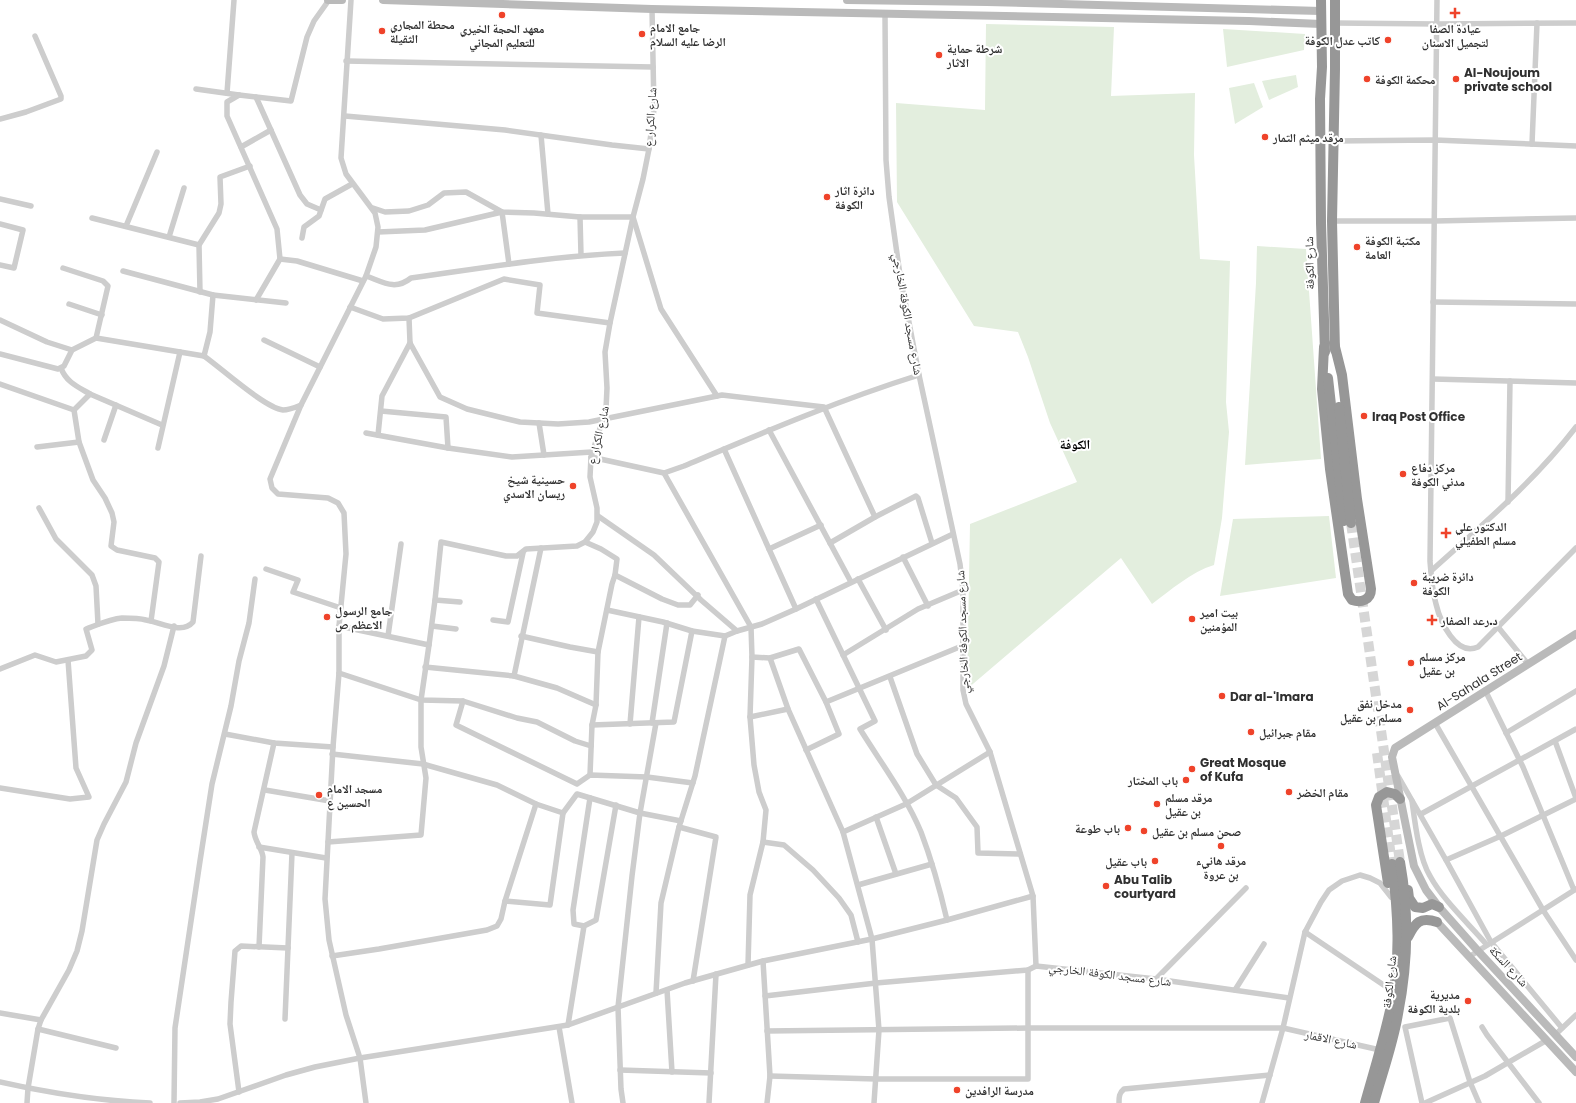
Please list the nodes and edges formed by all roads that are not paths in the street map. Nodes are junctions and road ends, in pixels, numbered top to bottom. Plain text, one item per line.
1 (234, 0) edge
2 (328, 0) edge
3 (340, 0) edge
4 (350, 0) edge
5 (383, 0) edge
6 (847, 0) edge
7 (1321, 0) edge
8 (1335, 0) edge
9 (1437, 0) edge
10 (914, 1) edge
11 (987, 1) edge
12 (1191, 4) edge
13 (1104, 5) junction
14 (652, 9) junction
15 (1321, 11) junction
16 (885, 14) junction
17 (1104, 18) junction
18 (1335, 23) junction
19 (1537, 23) junction
20 (1576, 23) edge
21 (1321, 24) junction
22 (1437, 24) junction
23 (35, 36) dead end
24 (346, 61) junction
25 (653, 67) junction
26 (1322, 67) junction
27 (1335, 69) junction
28 (196, 89) dead end
29 (227, 93) junction
30 (239, 95) junction
31 (256, 97) junction
32 (1320, 99) junction
33 (1334, 99) junction
34 (345, 116) junction
35 (0, 119) edge
36 (271, 130) junction
37 (541, 135) junction
38 (1436, 140) junction
39 (1333, 141) junction
40 (1532, 144) junction
41 (1576, 146) edge
42 (241, 148) junction
43 (649, 148) junction
44 (157, 152) dead end
45 (250, 166) junction
46 (352, 184) junction
47 (184, 188) dead end
48 (0, 198) edge
49 (31, 206) dead end
50 (373, 208) junction
51 (321, 210) junction
52 (502, 212) junction
53 (548, 214) junction
54 (580, 217) junction
55 (633, 217) junction
56 (92, 218) dead end
57 (1576, 218) edge
58 (1332, 221) junction
59 (1434, 221) junction
60 (0, 224) edge
61 (126, 226) junction
62 (378, 232) junction
63 (169, 237) junction
64 (302, 238) dead end
65 (199, 245) junction
66 (624, 253) junction
67 (581, 255) junction
68 (280, 259) junction
69 (509, 264) junction
70 (0, 265) edge
71 (63, 268) dead end
72 (123, 271) dead end
73 (364, 278) junction
74 (200, 292) junction
75 (213, 295) junction
76 (256, 300) junction
77 (1434, 302) junction
78 (286, 303) dead end
79 (69, 304) dead end
80 (1576, 304) edge
81 (350, 307) junction
82 (102, 315) junction
83 (409, 318) junction
84 (0, 320) edge
85 (610, 323) junction
86 (96, 338) junction
87 (264, 340) dead end
88 (410, 343) junction
89 (1329, 345) junction
90 (72, 350) junction
91 (180, 352) junction
92 (0, 354) edge
93 (204, 356) junction
94 (320, 367) junction
95 (61, 368) junction
96 (919, 375) junction
97 (1432, 379) junction
98 (1510, 381) junction
99 (1576, 383) edge
100 (0, 384) edge
101 (90, 394) junction
102 (717, 396) junction
103 (116, 404) junction
104 (301, 405) junction
105 (824, 407) junction
106 (74, 410) junction
107 (380, 411) junction
108 (604, 418) junction
109 (539, 423) junction
110 (162, 425) junction
111 (1576, 427) edge
112 (769, 430) junction
113 (366, 433) dead end
114 (378, 435) junction
115 (104, 440) dead end
116 (79, 442) junction
117 (37, 447) dead end
118 (158, 448) dead end
119 (448, 448) junction
120 (724, 449) junction
121 (544, 455) junction
122 (592, 455) junction
123 (664, 473) junction
124 (1508, 502) junction
125 (39, 508) dead end
126 (598, 516) junction
127 (875, 516) junction
128 (1348, 524) tunnel mouth
129 (821, 526) junction
130 (954, 534) junction
131 (585, 542) junction
132 (830, 543) junction
133 (932, 543) junction
134 (401, 544) dead end
135 (541, 548) junction
136 (1576, 548) edge
137 (769, 549) junction
138 (523, 553) junction
139 (201, 556) dead end
140 (903, 557) junction
141 (266, 569) dead end
142 (1431, 571) junction
143 (615, 575) junction
144 (255, 579) dead end
145 (858, 579) junction
146 (851, 582) junction
147 (963, 590) junction
148 (698, 595) junction
149 (816, 599) junction
150 (435, 600) junction
151 (460, 602) dead end
152 (928, 606) junction
153 (341, 608) junction
154 (796, 609) junction
155 (607, 610) junction
156 (640, 617) junction
157 (493, 620) dead end
158 (151, 621) junction
159 (98, 624) junction
160 (667, 624) junction
161 (174, 626) junction
162 (339, 626) junction
163 (432, 626) junction
164 (751, 627) junction
165 (1498, 627) junction
166 (456, 629) dead end
167 (886, 630) junction
168 (692, 631) junction
169 (737, 631) junction
170 (1576, 634) edge
171 (388, 636) junction
172 (522, 636) junction
173 (725, 636) junction
174 (429, 645) junction
175 (962, 646) junction
176 (598, 652) junction
177 (843, 655) junction
178 (752, 657) junction
179 (770, 658) junction
180 (68, 660) junction
181 (1528, 664) junction
182 (425, 666) junction
183 (0, 669) edge
184 (339, 673) junction
185 (514, 676) junction
186 (890, 676) junction
187 (860, 690) junction
188 (1485, 690) junction
189 (1576, 692) edge
190 (421, 700) junction
191 (463, 701) junction
192 (826, 702) junction
193 (596, 705) junction
194 (788, 709) junction
195 (750, 717) junction
196 (654, 723) junction
197 (1435, 723) junction
198 (630, 724) junction
199 (592, 725) junction
200 (1576, 729) edge
201 (1506, 733) junction
202 (225, 734) junction
203 (1555, 741) junction
204 (274, 744) junction
205 (591, 746) junction
206 (333, 747) junction
207 (1395, 748) joint
208 (806, 750) junction
209 (990, 752) junction
210 (332, 754) junction
211 (1520, 760) junction
212 (423, 764) junction
213 (1395, 772) junction
214 (590, 775) junction
215 (647, 777) junction
216 (693, 783) junction
217 (578, 784) junction
218 (936, 785) junction
219 (1472, 786) junction
220 (0, 788) edge
221 (265, 790) junction
222 (576, 794) junction
223 (590, 798) junction
224 (1400, 799) junction
225 (1411, 799) junction
226 (1576, 799) edge
227 (330, 801) junction
228 (536, 804) junction
229 (906, 804) junction
230 (616, 806) junction
231 (563, 813) junction
232 (640, 813) junction
233 (1421, 814) junction
234 (1543, 815) junction
235 (876, 817) junction
236 (681, 821) junction
237 (679, 827) junction
238 (843, 832) junction
239 (1501, 836) junction
240 (328, 842) junction
241 (763, 842) junction
242 (259, 847) junction
243 (292, 853) junction
244 (1020, 854) junction
245 (326, 858) junction
246 (1446, 860) junction
247 (932, 864) junction
248 (1398, 865) junction
249 (896, 874) junction
250 (858, 885) junction
251 (1246, 888) dead end
252 (1575, 890) edge
253 (1033, 896) junction
254 (1391, 897) junction
255 (505, 901) junction
256 (1439, 908) junction
257 (1543, 910) junction
258 (947, 920) junction
259 (1437, 922) joint
260 (584, 926) junction
261 (1305, 932) junction
262 (872, 938) junction
263 (1407, 938) junction
264 (858, 942) junction
265 (1489, 943) junction
266 (1264, 944) dead end
267 (259, 947) junction
268 (288, 948) junction
269 (1478, 951) junction
270 (332, 956) junction
271 (1470, 957) junction
272 (1576, 960) edge
273 (763, 961) junction
274 (1397, 961) junction
275 (748, 965) junction
276 (1036, 966) junction
277 (1028, 970) junction
278 (716, 974) junction
279 (1156, 979) junction
280 (693, 981) junction
281 (876, 983) junction
282 (667, 990) junction
283 (1235, 990) junction
284 (1394, 992) junction
285 (656, 993) junction
286 (765, 996) junction
287 (1289, 998) junction
288 (618, 1008) junction
289 (0, 1012) edge
290 (1576, 1014) edge
291 (285, 1018) dead end
292 (41, 1020) junction
293 (568, 1025) junction
294 (559, 1027) junction
295 (1482, 1027) dead end
296 (1028, 1028) junction
297 (1283, 1028) junction
298 (38, 1029) junction
299 (879, 1030) junction
300 (767, 1031) junction
301 (1559, 1031) junction
302 (1547, 1040) junction
303 (116, 1048) dead end
304 (1380, 1050) junction
305 (1576, 1056) edge
306 (360, 1058) junction
307 (1508, 1063) junction
308 (620, 1070) junction
309 (672, 1072) junction
310 (1576, 1072) edge
311 (711, 1073) junction
312 (1270, 1075) junction
313 (770, 1076) junction
314 (876, 1079) junction
315 (0, 1082) edge
316 (1470, 1082) junction
317 (28, 1088) junction
318 (239, 1092) junction
319 (226, 1096) junction
320 (27, 1103) edge
321 (150, 1103) edge
322 (174, 1103) edge
323 (180, 1103) edge
324 (226, 1103) edge
325 (366, 1103) edge
326 (572, 1103) edge
327 (624, 1103) edge
328 (709, 1103) edge
329 (767, 1103) edge
330 (874, 1103) edge
331 (1119, 1103) edge
332 (1262, 1103) edge
333 (1365, 1103) edge
334 (1374, 1103) edge
335 (1424, 1103) edge
336 (1479, 1103) edge
337 (1539, 1103) edge

1 - 29 street
2 - 3 street
2 - 31 street
4 - 24 street
5 - 14 street
6 - 10 street
7 - 15 highway, شارع الكوفة
8 - 18 highway, شارع الكوفة
9 - 22 street
10 - 11 street
11 - 13 street
12 - 13 street
12 - 15 street
13 - 17 street
14 - 16 street
14 - 25 street, شارع الكرار ع
15 - 21 highway, شارع الكوفة
16 - 17 street
16 - 96 street, شارع مسجد الكوفة الخارجي
17 - 21 street
18 - 22 street
18 - 27 highway, شارع الكوفة
19 - 20 street
19 - 22 street
19 - 40 street
21 - 26 highway, شارع الكوفة
22 - 38 street
23 - 35 street
24 - 25 street
24 - 34 street
25 - 43 street, شارع الكرار ع
26 - 27 highway
26 - 32 highway, شارع الكوفة
27 - 33 highway, شارع الكوفة
28 - 29 street
29 - 30 street
30 - 31 street
30 - 42 street
31 - 36 street
32 - 33 highway
32 - 89 highway, شارع الكوفة
33 - 39 highway, شارع الكوفة
34 - 37 street
34 - 46 street
36 - 42 street
36 - 51 street
37 - 43 street
37 - 53 street
38 - 39 street
38 - 40 street
38 - 59 street
39 - 58 highway, شارع الكوفة
40 - 41 street
42 - 45 street
43 - 55 street, شارع الكرار ع
44 - 61 street
45 - 65 street
45 - 68 street
46 - 50 street
46 - 51 street
47 - 63 street
48 - 49 street
50 - 52 street
50 - 62 street
51 - 64 street
52 - 53 street
52 - 62 street
52 - 69 street
53 - 54 street
54 - 55 street
54 - 67 street
55 - 66 street, شارع الكرار ع
55 - 102 street
56 - 61 street
57 - 59 street
58 - 59 street
58 - 89 highway, شارع الكوفة
59 - 77 street
60 - 70 street
61 - 63 street
62 - 73 street
63 - 65 street
65 - 74 street
66 - 67 street
66 - 85 street, شارع الكرار ع
67 - 69 street
68 - 73 street
68 - 76 street
69 - 73 street
71 - 82 street
72 - 74 street
73 - 81 street
74 - 75 street
75 - 76 street
75 - 93 street
76 - 78 street
77 - 80 street
77 - 97 street
79 - 82 street
81 - 83 street
81 - 94 street
82 - 86 street
83 - 85 street
83 - 88 street
84 - 90 street
85 - 108 street, شارع الكرار ع
86 - 90 street
86 - 91 street
87 - 94 street
88 - 107 street
88 - 109 street
89 - 89 highway
89 - 128 highway, شارع الكوفة
90 - 95 street
91 - 93 street
91 - 110 street
92 - 95 street
93 - 104 street
94 - 104 street
95 - 101 street
96 - 105 street
96 - 130 street, شارع مسجد الكوفة الخارجي
97 - 98 street
97 - 142 street
98 - 99 street
98 - 124 street
100 - 106 street
101 - 103 street
101 - 106 street
102 - 105 street
102 - 108 street
103 - 110 street
103 - 115 street
104 - 153 street
105 - 112 street
105 - 127 street
106 - 116 street
107 - 114 street
107 - 119 street
108 - 109 street
108 - 122 street, شارع الكرار ع
109 - 121 street
110 - 118 street
111 - 124 street
112 - 120 street
112 - 129 street
113 - 114 street
114 - 119 street
116 - 117 street
116 - 158 street
119 - 121 street
120 - 123 street
120 - 137 street
121 - 122 street
122 - 123 street
122 - 126 street, شارع الكرار ع
123 - 164 street
124 - 142 street
125 - 159 street
126 - 131 street
126 - 148 street
127 - 132 street
127 - 133 street
129 - 132 street
129 - 137 street
130 - 133 street
130 - 147 street, شارع مسجد الكوفة الخارجي
131 - 135 street
131 - 143 street
132 - 146 street
133 - 140 street
134 - 171 street
135 - 138 street
135 - 172 street
136 - 165 street
137 - 154 street
138 - 150 street
138 - 157 street
139 - 161 street
140 - 145 street
140 - 152 street
141 - 153 street
142 - 165 street
143 - 148 street
143 - 155 street
144 - 202 street
145 - 146 street
145 - 167 street
146 - 149 street
147 - 152 street
147 - 175 street, شارع مسجد الكوفة الخارجي
148 - 169 street
149 - 154 street
149 - 177 street
150 - 151 street
150 - 163 street
152 - 167 street
153 - 162 street
154 - 164 street
155 - 156 street
155 - 176 street
156 - 160 street
156 - 198 street
158 - 159 street
158 - 161 street
159 - 180 street
160 - 168 street
160 - 196 street
161 - 292 street
162 - 171 street
162 - 184 street
163 - 166 street
163 - 174 street
164 - 169 street
164 - 178 street
165 - 181 street
167 - 177 street
168 - 173 street
168 - 196 street
169 - 173 street
170 - 181 street, Al-Sahala Street
171 - 174 street
172 - 176 street
172 - 185 street
173 - 216 street
174 - 182 street
175 - 186 street
175 - 209 street, شارع مسجد الكوفة الخارجي
176 - 193 street
177 - 187 street
178 - 179 street
178 - 195 street
179 - 192 street
179 - 194 street
180 - 183 street
180 - 220 street
181 - 188 street, Al-Sahala Street
182 - 185 street
182 - 190 street
184 - 190 street
184 - 206 street
185 - 193 street
186 - 187 street
186 - 218 street
187 - 192 street
187 - 229 street
188 - 197 street, Al-Sahala Street
188 - 201 street
189 - 201 street
190 - 191 street
190 - 212 street
191 - 205 street
191 - 217 street
192 - 208 street
193 - 199 street
194 - 195 street
194 - 208 street
195 - 241 street
196 - 198 street
196 - 215 street
197 - 207 street, Al-Sahala Street
197 - 219 street
198 - 199 street
199 - 205 street
200 - 203 street
201 - 211 street
202 - 204 street
202 - 322 street
203 - 211 street
203 - 226 street
204 - 206 street
204 - 221 street
205 - 214 street
206 - 210 street
207 - 213 street, شارع السكة
208 - 238 street
209 - 218 street
209 - 244 street, شارع مسجد الكوفة الخارجي
210 - 212 street
210 - 227 street
211 - 219 street
211 - 234 street
212 - 228 street
212 - 240 street
213 - 224 street, شارع السكة
213 - 225 street
214 - 215 street
214 - 217 street
215 - 216 street
215 - 232 street
216 - 236 street
217 - 222 street
218 - 229 street
218 - 244 street
219 - 233 street
219 - 239 street
221 - 227 street
221 - 242 street
222 - 223 street
222 - 231 street
223 - 230 street
223 - 260 street
224 - 254 highway
224 - 256 street, شارع السكة
225 - 233 street
225 - 265 street
226 - 234 street
227 - 240 street
228 - 231 street
228 - 255 street
229 - 235 street
229 - 247 street
230 - 232 street
230 - 260 street
231 - 255 street
232 - 236 street
232 - 288 street
233 - 246 street
234 - 239 street
234 - 252 street
235 - 238 street
235 - 249 street
236 - 237 street
237 - 280 street
237 - 285 street
238 - 250 street
239 - 246 street
239 - 257 street
240 - 245 street
241 - 264 street
241 - 275 street
242 - 243 street
242 - 267 street
243 - 245 street
243 - 268 street
244 - 253 street, شارع مسجد الكوفة الخارجي
245 - 270 street
246 - 265 street
247 - 249 street
247 - 258 street
248 - 256 highway
248 - 263 highway, شارع الكوفة
248 - 274 highway, شارع الكوفة
249 - 250 street
250 - 262 street
251 - 279 street
252 - 257 street
253 - 258 street
253 - 276 street, شارع مسجد الكوفة الخارجي
254 - 261 street
254 - 274 highway
255 - 270 street
256 - 269 street, شارع السكة
257 - 265 street
257 - 272 street
258 - 262 street
259 - 263 highway
259 - 271 street, شارع السكة
260 - 293 street
261 - 284 street
261 - 287 street
262 - 264 street
262 - 281 street
263 - 334 highway, شارع الكوفة
264 - 273 street
265 - 269 street
265 - 301 street
266 - 283 street
267 - 268 street
267 - 318 street
268 - 291 street
269 - 271 street
269 - 301 street, شارع السكة
270 - 306 street
271 - 302 street, شارع السكة
273 - 275 street
273 - 286 street
274 - 284 highway, شارع الكوفة
275 - 278 street
276 - 277 street
276 - 279 street, شارع مسجد الكوفة الخارجي
277 - 281 street
277 - 296 street
278 - 280 street
278 - 311 street
279 - 283 street, شارع مسجد الكوفة الخارجي
280 - 282 street
281 - 286 street
281 - 299 street
282 - 285 street
282 - 309 street
283 - 287 street, شارع مسجد الكوفة الخارجي
284 - 304 highway, شارع الكوفة
285 - 288 street
286 - 300 street
287 - 297 street
288 - 293 street
288 - 308 street
289 - 292 street
290 - 301 street
292 - 298 street
293 - 294 street
294 - 306 street
294 - 326 street
295 - 307 street
296 - 297 street, شارع الاقمار
296 - 299 street, شارع الاقمار
296 - 314 street
297 - 304 street, شارع الاقمار
297 - 312 street
298 - 303 street
298 - 317 street
299 - 300 street, شارع الاقمار
299 - 314 street
300 - 313 street
301 - 305 street, شارع السكة
302 - 307 street
302 - 310 street, شارع السكة
304 - 333 highway, شارع الكوفة
306 - 318 street
306 - 325 street
307 - 316 street
307 - 337 street
308 - 309 street
308 - 327 street
309 - 311 street
311 - 328 street
312 - 331 street
312 - 332 street
313 - 314 street
313 - 329 street
314 - 330 street
315 - 317 street
316 - 335 street
316 - 335 street
316 - 336 street
317 - 320 street
317 - 321 street
318 - 319 street
319 - 323 street
319 - 324 street

